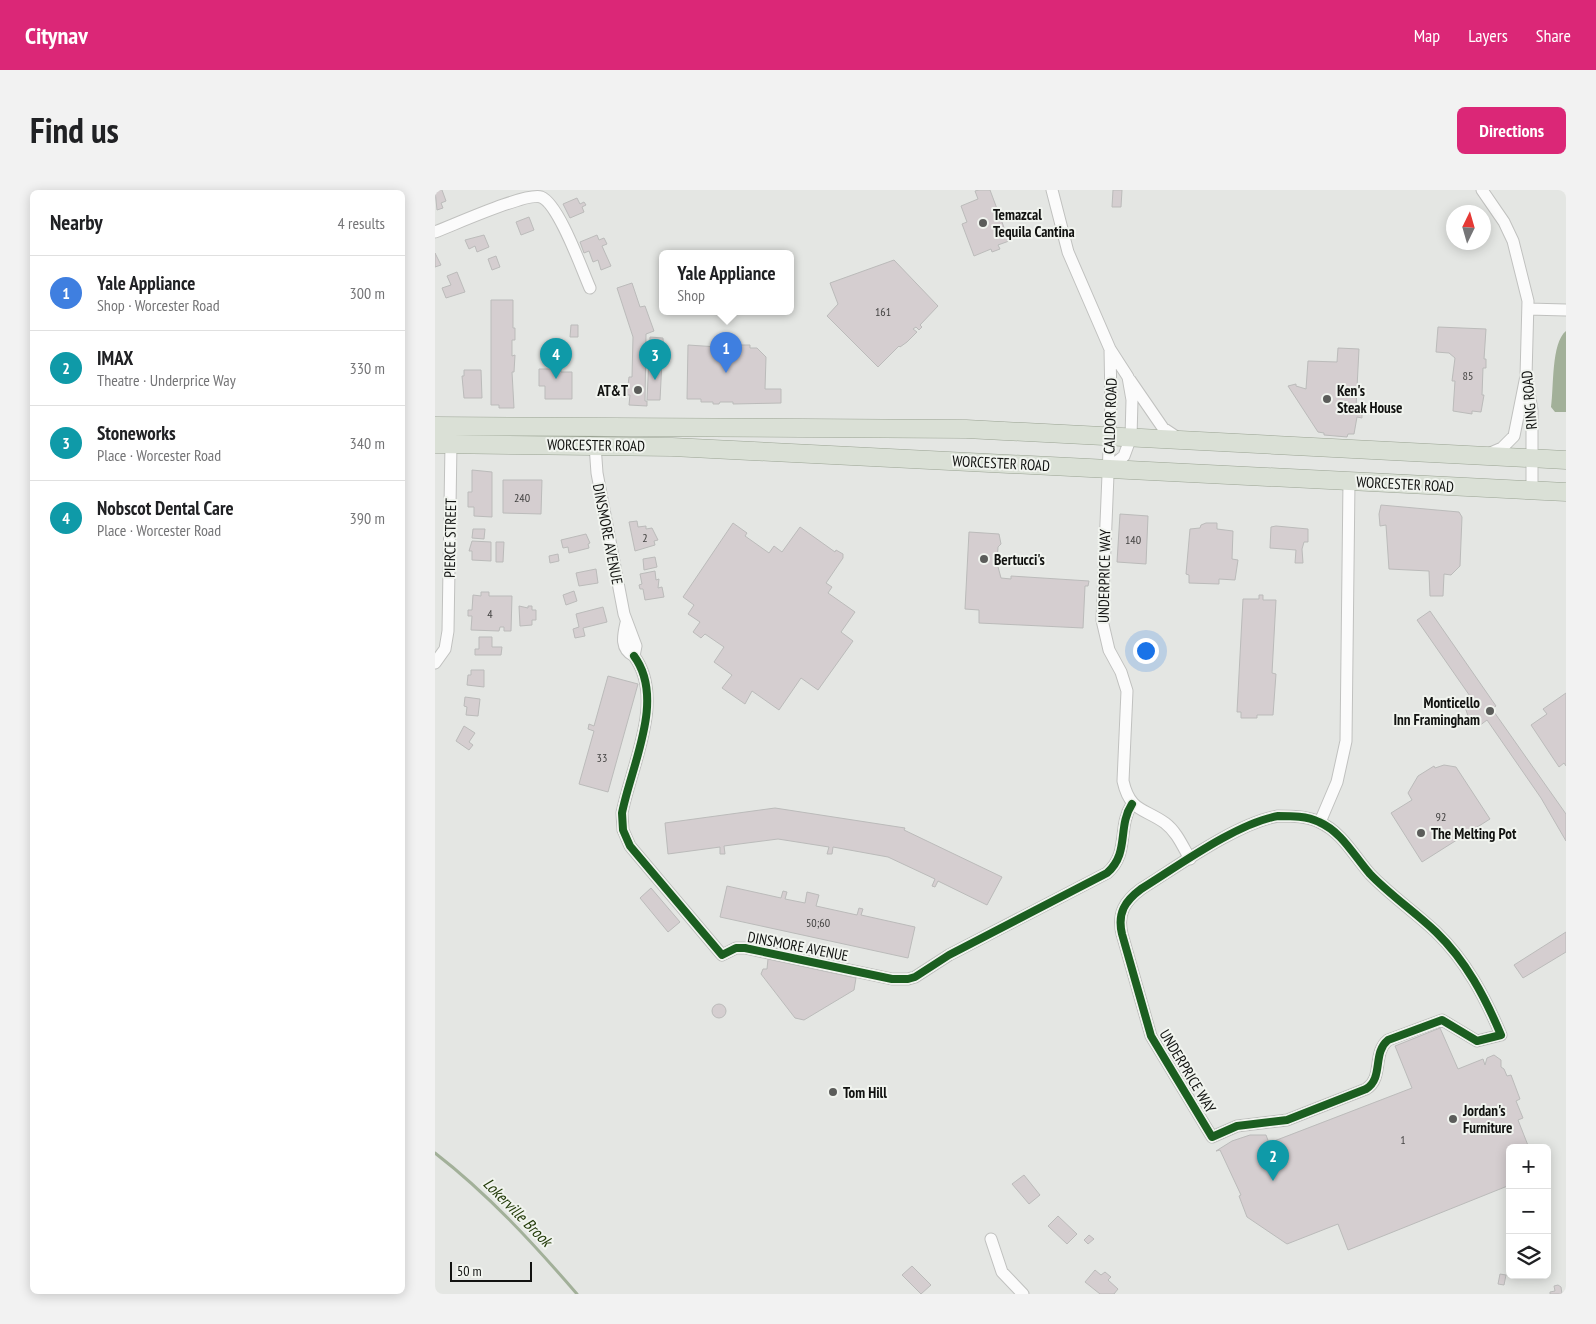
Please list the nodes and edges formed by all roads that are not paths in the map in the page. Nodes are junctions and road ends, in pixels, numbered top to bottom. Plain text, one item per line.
1 (510, 190) edge
2 (1052, 190) edge
3 (1482, 190) edge
4 (514, 201) junction
5 (435, 232) edge
6 (590, 288) dead end
7 (1528, 309) junction
8 (1566, 310) edge
9 (1110, 349) junction
10 (1526, 376) junction
11 (1128, 377) junction
12 (435, 426) edge
13 (1109, 436) junction
14 (1131, 437) junction
15 (1185, 440) junction
16 (443, 444) edge
17 (595, 445) junction
18 (1479, 455) junction
19 (1532, 458) junction
20 (1566, 460) edge
21 (1107, 469) junction
22 (1349, 482) junction
23 (1532, 490) junction
24 (1566, 492) edge
25 (435, 663) edge
26 (1132, 804) junction
27 (1320, 822) junction
28 (1190, 859) junction
29 (991, 1239) dead end
30 (1023, 1294) edge

1 - 4 street
2 - 9 street, CALDOR ROAD
3 - 7 street, RING ROAD
4 - 5 street
4 - 6 street
7 - 8 street
7 - 10 street, RING ROAD
9 - 11 street, CALDOR ROAD
9 - 13 street, CALDOR ROAD
10 - 18 street
10 - 19 street, RING ROAD
11 - 14 street, CALDOR ROAD
11 - 15 street
12 - 13 highway, WORCESTER ROAD
13 - 14 highway, WORCESTER ROAD
13 - 21 street, CALDOR ROAD
14 - 15 highway, WORCESTER ROAD
14 - 21 street, CALDOR ROAD
15 - 18 highway, WORCESTER ROAD
16 - 17 highway, WORCESTER ROAD
16 - 25 street, PIERCE STREET
17 - 21 highway, WORCESTER ROAD
17 - 26 street, DINSMORE AVENUE
18 - 19 highway, WORCESTER ROAD
19 - 20 highway, WORCESTER ROAD
19 - 23 street, RING ROAD
21 - 22 highway, WORCESTER ROAD
21 - 26 street, UNDERPRICE WAY
22 - 23 highway, WORCESTER ROAD
22 - 27 street
23 - 24 highway, WORCESTER ROAD
26 - 28 street
27 - 28 street, UNDERPRICE WAY
27 - 28 street, UNDERPRICE WAY
29 - 30 street

